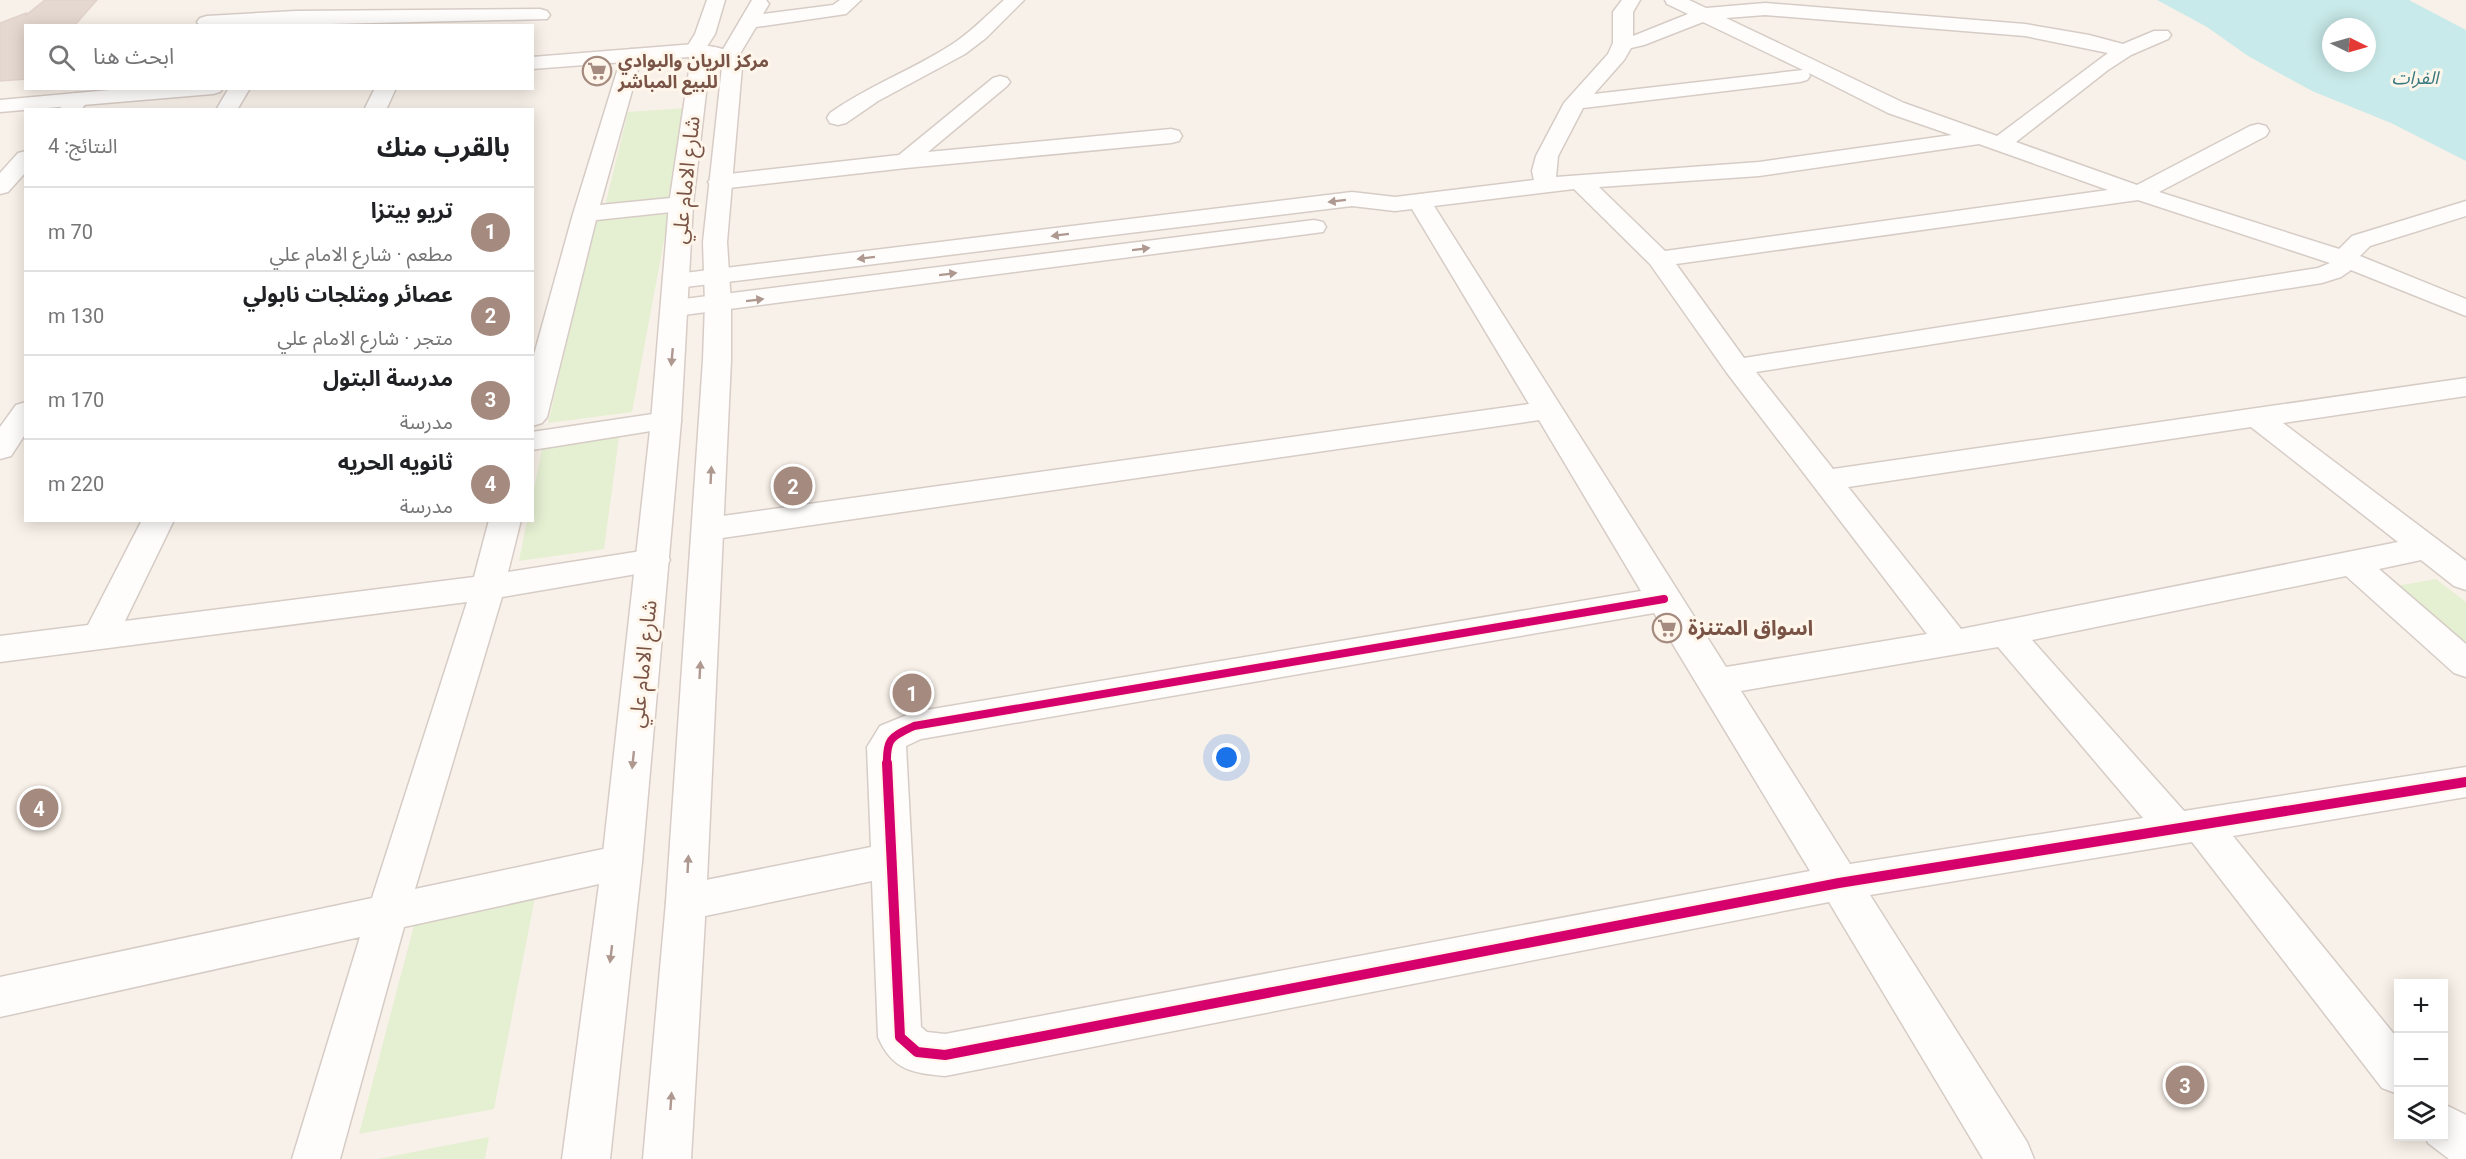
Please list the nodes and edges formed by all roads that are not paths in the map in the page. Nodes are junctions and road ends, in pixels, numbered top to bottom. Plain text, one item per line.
1 (716, 0) edge
2 (761, 0) edge
3 (852, 0) edge
4 (1015, 0) edge
5 (1632, 0) edge
6 (1674, 0) edge
7 (1705, 14) junction
8 (540, 15) dead end
9 (293, 21) edge
10 (207, 22) dead end
11 (749, 22) junction
12 (2161, 35) dead end
13 (1623, 43) junction
14 (695, 50) junction
15 (2124, 51) junction
16 (632, 55) junction
17 (728, 57) junction
18 (534, 63) edge
19 (1800, 76) dead end
20 (1000, 82) dead end
21 (196, 90) edge
22 (239, 90) edge
23 (386, 90) edge
24 (1575, 103) junction
25 (73, 104) edge
26 (0, 105) edge
27 (227, 108) edge
28 (376, 108) edge
29 (838, 118) dead end
30 (2258, 131) dead end
31 (1171, 136) dead end
32 (1989, 142) junction
33 (24, 160) edge
34 (906, 161) junction
35 (1580, 181) junction
36 (720, 182) junction
37 (1546, 185) junction
38 (0, 187) edge
39 (2139, 193) junction
40 (1406, 202) junction
41 (681, 204) junction
42 (2466, 208) edge
43 (585, 214) junction
44 (1659, 259) junction
45 (2347, 260) junction
46 (718, 290) junction
47 (676, 294) junction
48 (2466, 308) edge
49 (1737, 367) junction
50 (2460, 392) edge
51 (534, 409) edge
52 (1547, 410) junction
53 (24, 414) edge
54 (2258, 418) junction
55 (666, 421) junction
56 (534, 441) edge
57 (0, 449) edge
58 (1827, 480) junction
59 (157, 522) edge
60 (505, 522) edge
61 (708, 529) junction
62 (2426, 548) junction
63 (654, 560) junction
64 (2351, 562) junction
65 (2466, 578) edge
66 (488, 587) junction
67 (1664, 599) junction
68 (2006, 633) junction
69 (100, 636) junction
70 (1953, 644) junction
71 (0, 649) edge
72 (2466, 664) edge
73 (1716, 682) junction
74 (2466, 783) edge
75 (2189, 828) junction
76 (892, 860) junction
77 (622, 862) junction
78 (1839, 883) junction
79 (686, 902) junction
80 (388, 912) junction
81 (0, 997) edge
82 (2394, 1067) edge
83 (2448, 1130) edge
84 (2466, 1142) edge
85 (316, 1159) edge
86 (586, 1159) edge
87 (667, 1159) edge
88 (2010, 1159) edge

1 - 14 street
2 - 11 street
3 - 11 street
4 - 29 street
5 - 13 street
6 - 7 street
7 - 13 street
7 - 15 street
7 - 32 street
8 - 9 street
9 - 10 street
11 - 17 street
12 - 15 street
13 - 24 street
14 - 16 street
14 - 17 street
14 - 41 street, شارع الامام علي
15 - 32 street
16 - 18 street
16 - 43 street
17 - 36 street, شارع الامام علي
19 - 24 street
20 - 34 street
21 - 25 street
22 - 27 street
23 - 28 street
24 - 37 street
25 - 26 street
30 - 39 street
31 - 34 street
32 - 35 street
32 - 39 street
33 - 38 street
34 - 36 street
35 - 37 street
35 - 44 street
36 - 46 street, شارع الامام علي
37 - 40 street
39 - 44 street
39 - 45 street
40 - 46 street
40 - 52 street
41 - 43 street
41 - 47 street, شارع الامام علي
42 - 45 street
43 - 51 street
44 - 49 street
45 - 48 street
45 - 49 street
46 - 47 street
61 -> 46 street, شارع الامام علي
47 -> 55 street, شارع الامام علي
49 - 58 street
50 - 54 street
52 - 61 street
52 - 67 street
53 - 57 street
54 - 58 street
54 - 62 street
55 - 56 street
55 - 63 street, شارع الامام علي
58 - 70 street
59 - 69 street
60 - 66 street
79 -> 61 street, شارع الامام علي
62 - 64 street
62 - 65 street
63 - 66 street
63 -> 77 street, شارع الامام علي
64 - 68 street
64 - 72 street
66 - 69 street
66 - 80 street
67 - 73 street
67 - 76 street
68 - 70 street
68 - 75 street
69 - 71 street
70 - 73 street
73 - 78 street
74 - 75 street
75 - 78 street
75 - 82 street
76 - 78 street
76 - 79 street
77 - 80 street
77 -> 86 street, شارع الامام علي
78 - 88 street
87 -> 79 street, شارع الامام علي
80 - 81 street
80 - 85 street
83 - 84 street

